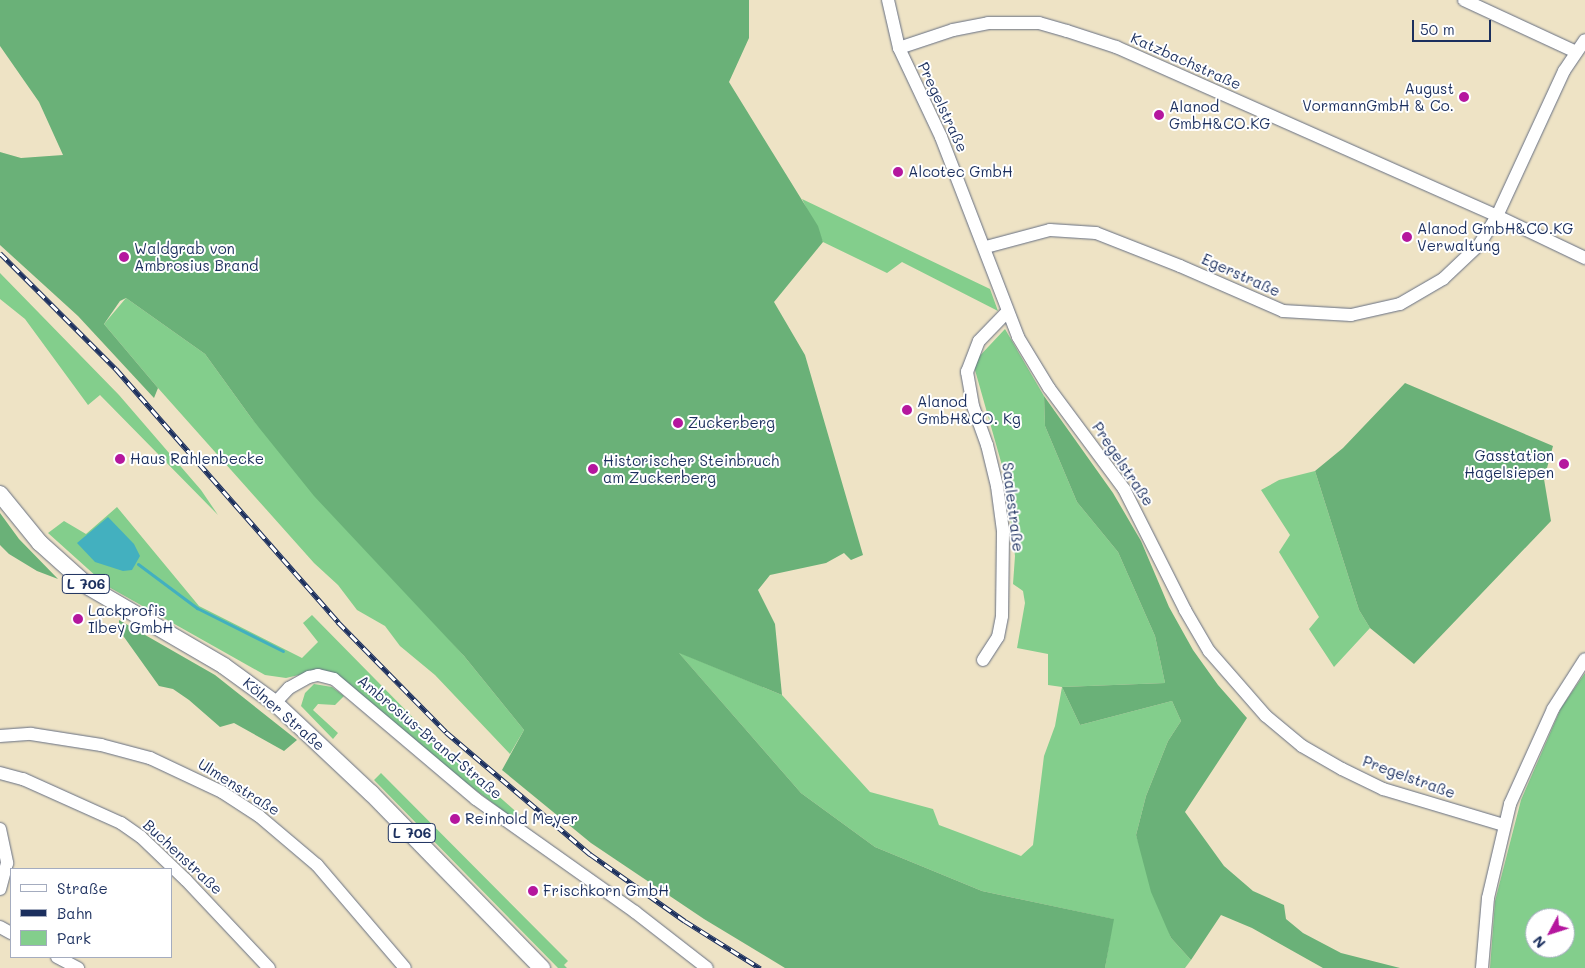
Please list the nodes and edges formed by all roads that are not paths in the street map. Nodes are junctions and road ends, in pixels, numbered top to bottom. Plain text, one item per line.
1 (888, 0) edge
2 (1464, 0) edge
3 (1585, 40) edge
4 (899, 48) junction
5 (1576, 52) junction
6 (1497, 216) junction
7 (986, 247) junction
8 (1585, 258) edge
9 (1008, 312) junction
10 (0, 494) edge
11 (1585, 658) edge
12 (983, 660) dead end
13 (275, 703) junction
14 (0, 736) edge
15 (0, 773) edge
16 (1504, 825) junction
17 (0, 829) edge
18 (0, 889) edge
19 (59, 958) edge
20 (78, 968) edge
21 (269, 968) edge
22 (405, 968) edge
23 (542, 968) edge
24 (707, 968) edge
25 (1482, 968) edge

1 - 4 street, Pregelstraße
2 - 5 street
3 - 5 street, Egerstraße
4 - 6 street, Katzbachstraße
4 - 7 street, Pregelstraße
5 - 6 street, Egerstraße
6 - 7 street, Egerstraße
6 - 8 street, Katzbachstraße
7 - 9 street, Pregelstraße
9 - 12 street, Saalestraße
9 - 16 street, Pregelstraße
10 - 13 main road, Kölner Straße / L 706
11 - 16 street
13 - 23 main road, Kölner Straße / L 706
13 - 24 street, Ambrosius-Brand-Straße
14 - 22 street, Ulmenstraße
15 - 21 street, Buchenstraße
16 - 25 street
17 - 18 street
19 - 20 street

